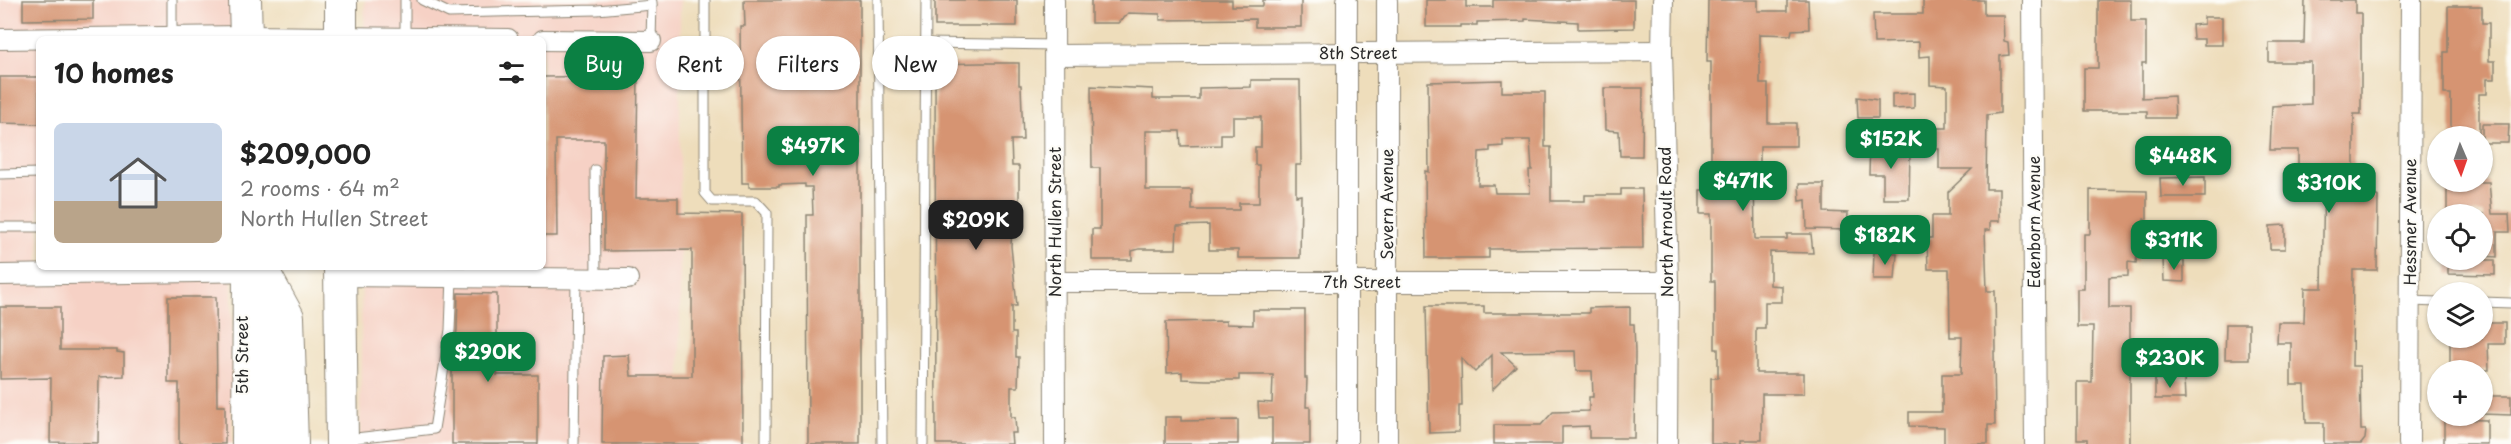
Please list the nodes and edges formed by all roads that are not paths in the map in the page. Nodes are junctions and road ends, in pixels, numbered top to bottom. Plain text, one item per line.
1 (172, 0) edge
2 (245, 0) edge
3 (342, 0) edge
4 (405, 0) edge
5 (422, 0) edge
6 (705, 0) edge
7 (878, 0) edge
8 (926, 0) edge
9 (1054, 0) edge
10 (1347, 0) edge
11 (1387, 0) edge
12 (1663, 0) edge
13 (2032, 0) edge
14 (2411, 0) edge
15 (652, 3) edge
16 (597, 5) edge
17 (172, 36) edge
18 (246, 36) edge
19 (341, 36) edge
20 (398, 36) edge
21 (925, 36) edge
22 (0, 39) edge
23 (36, 39) edge
24 (546, 40) edge
25 (651, 41) joint
26 (958, 45) edge
27 (1055, 50) junction
28 (1662, 51) junction
29 (1347, 53) junction
30 (1387, 53) junction
31 (925, 90) edge
32 (595, 170) dead end
33 (36, 173) edge
34 (0, 174) edge
35 (0, 227) edge
36 (36, 227) edge
37 (120, 270) edge
38 (253, 270) edge
39 (253, 270) edge
40 (254, 270) edge
41 (340, 271) edge
42 (446, 273) edge
43 (0, 275) edge
44 (576, 278) junction
45 (596, 278) junction
46 (628, 279) dead end
47 (1055, 282) junction
48 (1347, 282) junction
49 (1387, 282) junction
50 (1668, 282) junction
51 (2410, 302) junction
52 (2427, 302) edge
53 (2493, 302) edge
54 (2511, 303) edge
55 (342, 442) edge
56 (242, 444) edge
57 (265, 444) edge
58 (292, 444) edge
59 (574, 444) edge
60 (766, 444) edge
61 (882, 444) edge
62 (923, 444) edge
63 (1055, 444) edge
64 (1347, 444) edge
65 (1387, 444) edge
66 (1667, 444) edge
67 (2035, 444) edge
68 (2409, 444) edge

1 - 17 lane
2 - 18 highway
3 - 19 highway
4 - 20 lane
5 - 16 lane
6 - 60 lane
7 - 61 lane
8 - 21 lane
9 - 27 street, North Hullen Street
10 - 29 street
11 - 30 street, Severn Avenue
12 - 28 street, North Arnoult Road
13 - 67 street, Edenborn Avenue
14 - 51 street, Hessmer Avenue
15 - 16 lane
15 - 25 lane
22 - 23 street
24 - 25 street
26 - 27 lane
27 - 29 street, 8th Street
27 - 47 street, North Hullen Street
28 - 30 street, 8th Street
28 - 50 street, North Arnoult Road
29 - 30 street, 8th Street
29 - 48 street
30 - 49 street, Severn Avenue
31 - 62 lane
32 - 45 lane
33 - 34 lane
35 - 36 lane
37 - 43 street
38 - 56 street, 5th Street
39 - 57 highway
40 - 58 highway
41 - 42 street
41 - 55 highway
42 - 44 street
42 - 55 lane
44 - 45 street
44 - 59 lane
45 - 46 street
47 - 48 street, 7th Street
47 - 63 street, North Hullen Street
48 - 49 street, 7th Street
48 - 64 street
49 - 50 street, 7th Street
49 - 65 street, Severn Avenue
50 - 66 street, North Arnoult Road
51 - 52 lane
51 - 68 street, Hessmer Avenue
53 - 54 lane

